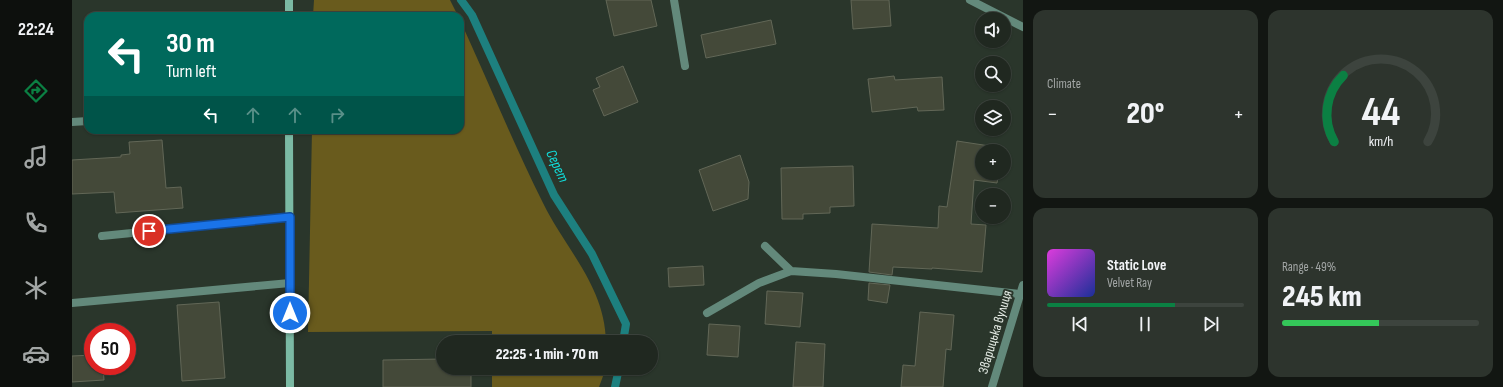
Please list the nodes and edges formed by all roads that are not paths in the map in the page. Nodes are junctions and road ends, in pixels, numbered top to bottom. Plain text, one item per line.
1 (289, 0) edge
2 (674, 0) edge
3 (970, 0) edge
4 (289, 12) edge
5 (1023, 27) edge
6 (686, 66) dead end
7 (84, 121) edge
8 (72, 122) edge
9 (289, 134) edge
10 (290, 217) junction
11 (102, 236) dead end
12 (765, 246) dead end
13 (791, 270) junction
14 (290, 283) junction
15 (1023, 285) edge
16 (1019, 294) junction
17 (72, 303) edge
18 (707, 313) dead end
19 (290, 387) edge
20 (992, 387) edge

1 - 4 main road
2 - 6 street
3 - 5 street
7 - 8 street
9 - 10 main road
10 - 11 street
10 - 14 main road
12 - 13 street
13 - 16 street
13 - 18 street
14 - 17 street
14 - 19 main road
15 - 16 street, Зварицька вулиця
16 - 20 street, Зварицька вулиця

